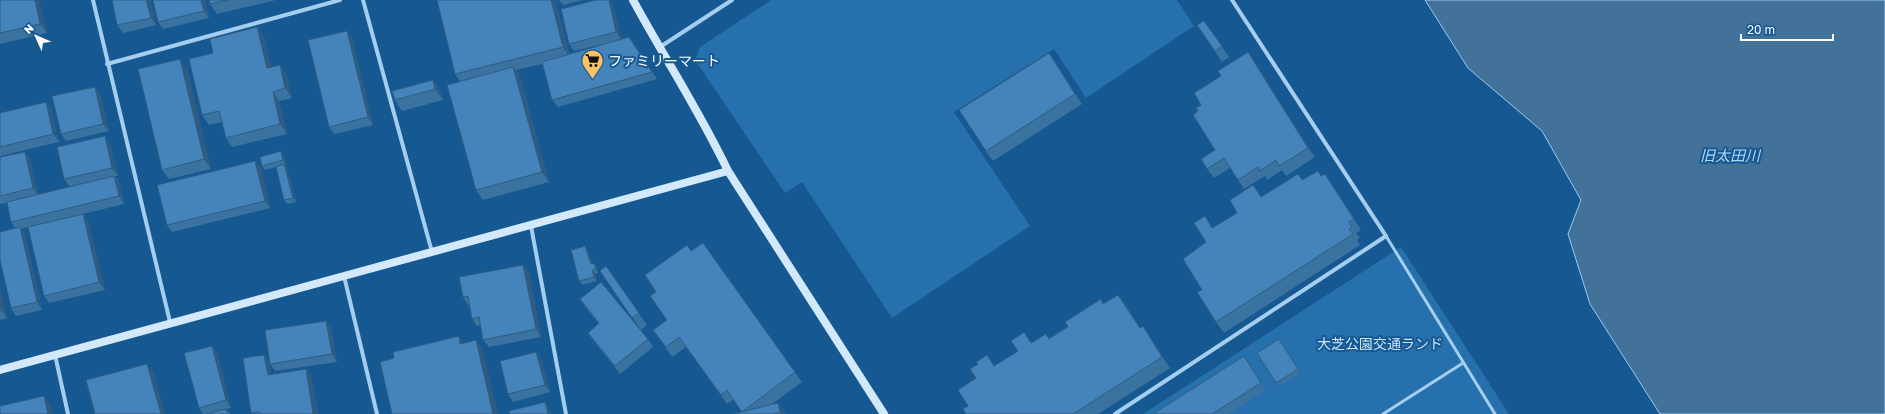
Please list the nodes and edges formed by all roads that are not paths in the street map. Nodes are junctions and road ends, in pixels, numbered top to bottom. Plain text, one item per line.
1 (93, 0) edge
2 (340, 0) edge
3 (363, 0) edge
4 (633, 0) edge
5 (732, 0) edge
6 (1232, 0) edge
7 (659, 48) junction
8 (107, 64) junction
9 (728, 171) junction
10 (531, 226) junction
11 (1386, 236) junction
12 (432, 253) junction
13 (344, 276) junction
14 (170, 322) junction
15 (55, 355) junction
16 (1463, 363) junction
17 (0, 370) edge
18 (1389, 410) junction
19 (68, 414) edge
20 (377, 414) edge
21 (566, 414) edge
22 (884, 414) edge
23 (1115, 414) edge
24 (1383, 414) edge
25 (1392, 414) edge
26 (1495, 414) edge

1 - 8 street
2 - 8 street
3 - 12 street
4 - 7 street
5 - 7 street
6 - 11 street
7 - 9 street
8 - 14 street
9 - 10 street
9 - 22 street
10 - 12 street
10 - 21 street
11 - 16 lane
11 - 23 street
12 - 13 street
13 - 14 street
13 - 20 street
14 - 15 street
15 - 17 street
15 - 19 street
16 - 18 lane
16 - 26 lane
18 - 24 lane
18 - 25 lane

